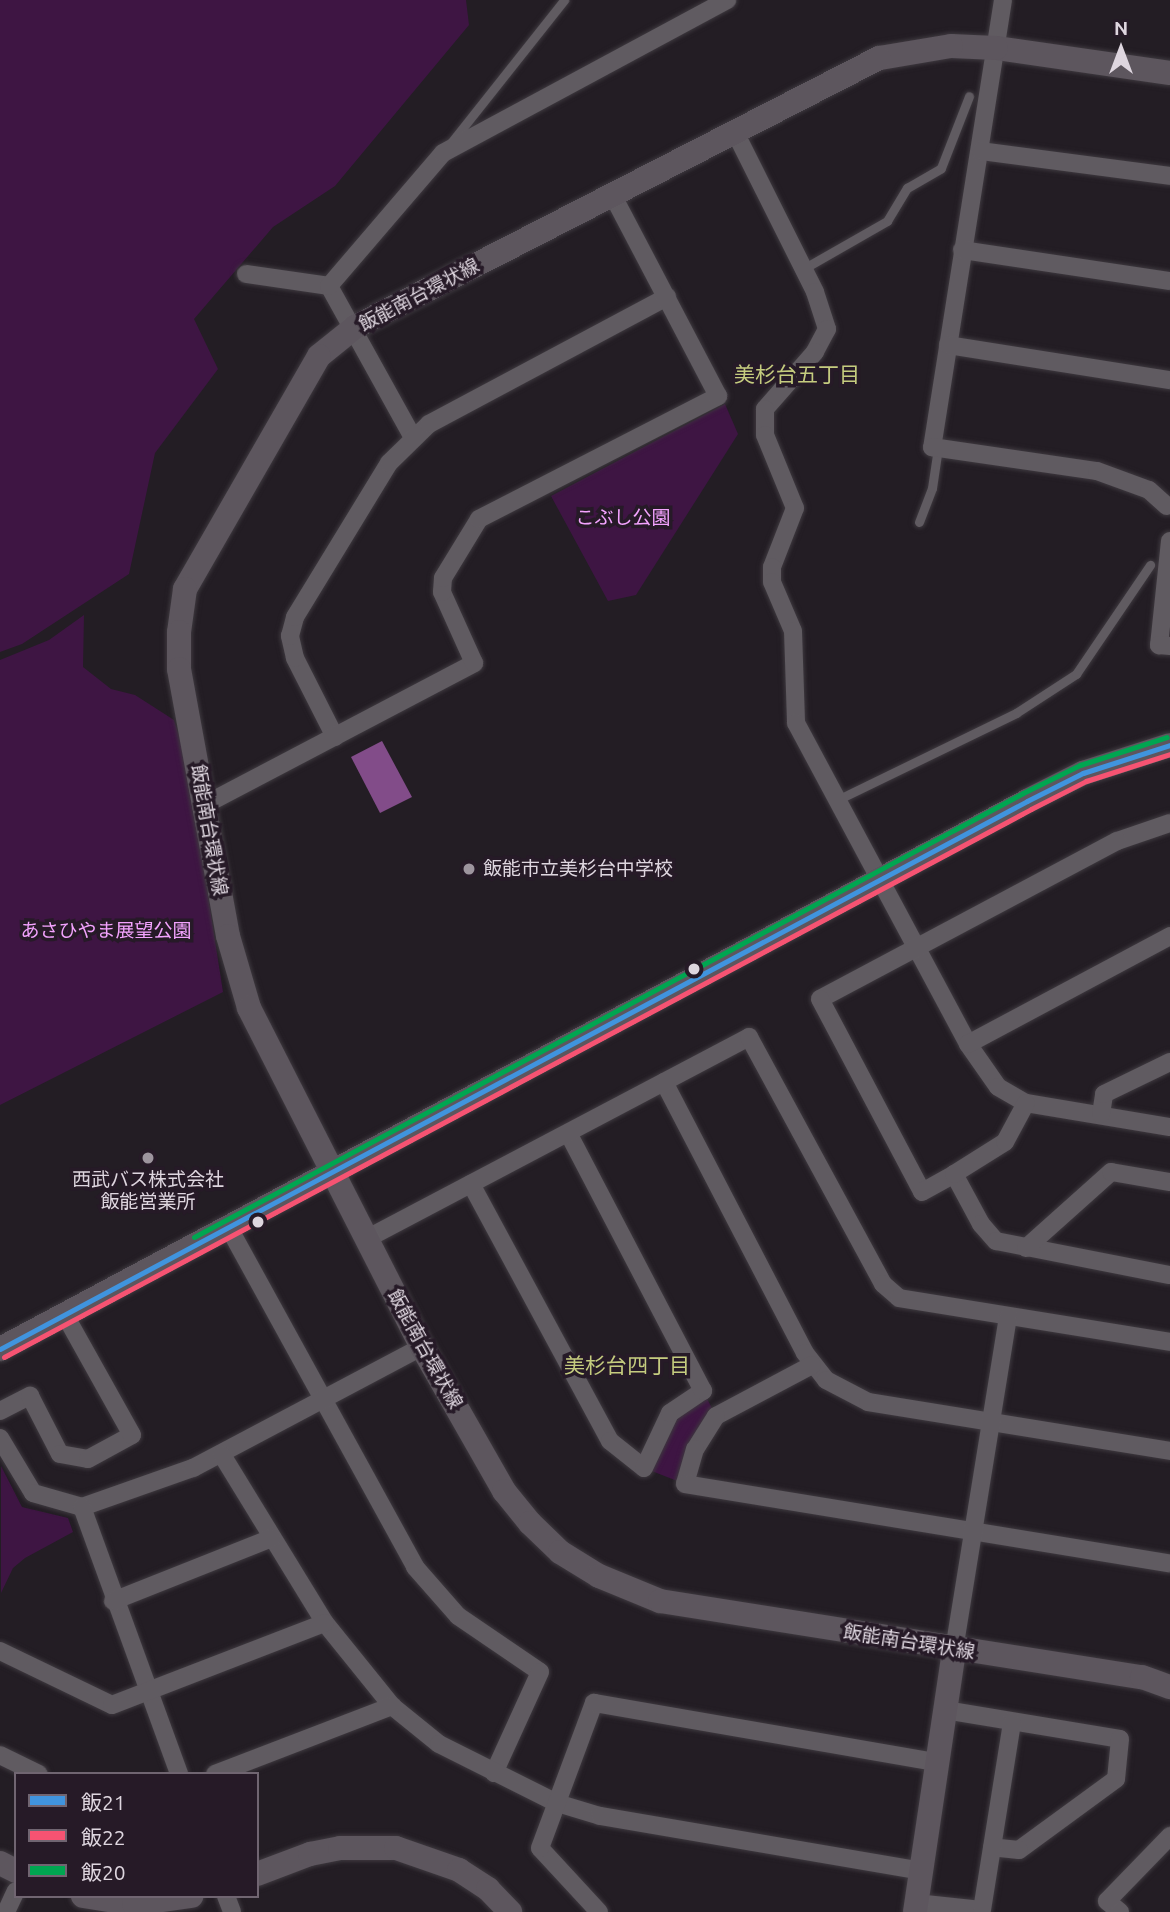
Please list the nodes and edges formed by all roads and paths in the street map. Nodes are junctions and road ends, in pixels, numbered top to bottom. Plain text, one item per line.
1 (564, 0) edge
2 (727, 0) edge
3 (1003, 0) edge
4 (996, 48) junction
5 (1170, 73) edge
6 (969, 96) dead end
7 (735, 132) junction
8 (981, 151) junction
9 (443, 153) junction
10 (1170, 176) edge
11 (612, 194) junction
12 (962, 250) junction
13 (803, 269) junction
14 (246, 274) dead end
15 (1170, 281) edge
16 (329, 286) junction
17 (667, 297) junction
18 (355, 327) junction
19 (948, 345) junction
20 (1170, 380) edge
21 (412, 436) junction
22 (938, 448) junction
23 (1169, 508) edge
24 (919, 522) dead end
25 (1170, 541) edge
26 (1150, 565) dead end
27 (1170, 646) edge
28 (335, 737) junction
29 (1170, 744) edge
30 (837, 800) junction
31 (206, 804) junction
32 (1170, 823) edge
33 (880, 878) junction
34 (1170, 936) edge
35 (915, 946) junction
36 (968, 1044) junction
37 (1170, 1062) edge
38 (664, 1082) junction
39 (1026, 1102) junction
40 (1101, 1114) junction
41 (1170, 1127) edge
42 (568, 1133) junction
43 (333, 1173) junction
44 (954, 1174) junction
45 (1170, 1182) edge
46 (471, 1184) junction
47 (229, 1228) junction
48 (366, 1239) junction
49 (1026, 1248) junction
50 (1170, 1275) edge
51 (65, 1315) junction
52 (1008, 1317) junction
53 (1170, 1342) edge
54 (422, 1347) junction
55 (0, 1349) edge
56 (812, 1365) junction
57 (323, 1401) junction
58 (0, 1411) edge
59 (990, 1422) junction
60 (0, 1438) edge
61 (1170, 1451) edge
62 (222, 1455) junction
63 (82, 1507) junction
64 (973, 1529) junction
65 (272, 1538) junction
66 (1170, 1563) edge
67 (113, 1601) junction
68 (325, 1623) junction
69 (954, 1650) junction
70 (0, 1651) edge
71 (1170, 1687) edge
72 (147, 1692) junction
73 (392, 1706) junction
74 (945, 1710) junction
75 (1012, 1722) junction
76 (0, 1755) edge
77 (937, 1762) junction
78 (35, 1772) edge
79 (178, 1772) edge
80 (220, 1772) edge
81 (494, 1773) junction
82 (557, 1803) junction
83 (1170, 1836) edge
84 (992, 1847) junction
85 (920, 1871) junction
86 (259, 1873) edge
87 (14, 1895) edge
88 (91, 1898) edge
89 (185, 1898) edge
90 (156, 1908) edge
91 (915, 1908) edge
92 (6, 1912) edge
93 (510, 1912) edge
94 (598, 1912) edge
95 (1120, 1912) edge

1 - 9 lane
2 - 9 street
3 - 4 street
4 - 5 street, 飯能南台環状線
4 - 7 street, 飯能南台環状線
4 - 8 street
6 - 13 lane
7 - 11 street, 飯能南台環状線
7 - 13 street
8 - 10 street
8 - 12 street
9 - 16 street
11 - 17 street
11 - 18 street, 飯能南台環状線
12 - 15 street
12 - 19 street
13 - 30 street
14 - 16 street
16 - 18 street
17 - 21 street
17 - 28 street
18 - 21 street
18 - 31 street, 飯能南台環状線
19 - 20 street
19 - 22 street
21 - 28 street
22 - 23 street
22 - 24 lane
25 - 27 street
26 - 30 lane
28 - 31 street
29 - 33 street
30 - 33 street
31 - 43 street, 飯能南台環状線
32 - 35 street
33 - 35 street
33 - 43 street
34 - 36 street
35 - 36 street
35 - 44 street
36 - 39 street
37 - 40 street
38 - 42 street
38 - 52 street
38 - 56 street
39 - 40 street
39 - 44 street
40 - 41 street
42 - 46 street
42 - 46 street
43 - 47 street
43 - 48 street, 飯能南台環状線
44 - 49 street
45 - 49 street
46 - 48 street
47 - 51 street
47 - 57 street
48 - 54 street, 飯能南台環状線
49 - 50 street
51 - 55 street
51 - 58 street
52 - 53 street
52 - 59 street
54 - 57 street
54 - 69 street, 飯能南台環状線
56 - 59 street
56 - 64 street
57 - 62 street
57 - 81 street
59 - 61 street
59 - 64 street
60 - 63 street
62 - 63 street
62 - 65 street
63 - 67 street
64 - 66 street
64 - 69 street
65 - 67 street
65 - 68 street
67 - 72 street
68 - 72 street
68 - 73 street
69 - 71 street, 飯能南台環状線
69 - 74 street
70 - 72 street
72 - 79 street
73 - 80 street
73 - 81 street
74 - 75 street
74 - 77 street
75 - 84 street
75 - 84 street
76 - 78 street
77 - 82 street
77 - 85 street
81 - 82 street
82 - 85 street
82 - 94 street
83 - 95 street
84 - 91 street
85 - 91 street
86 - 93 street
87 - 92 street
88 - 90 street
89 - 90 street

